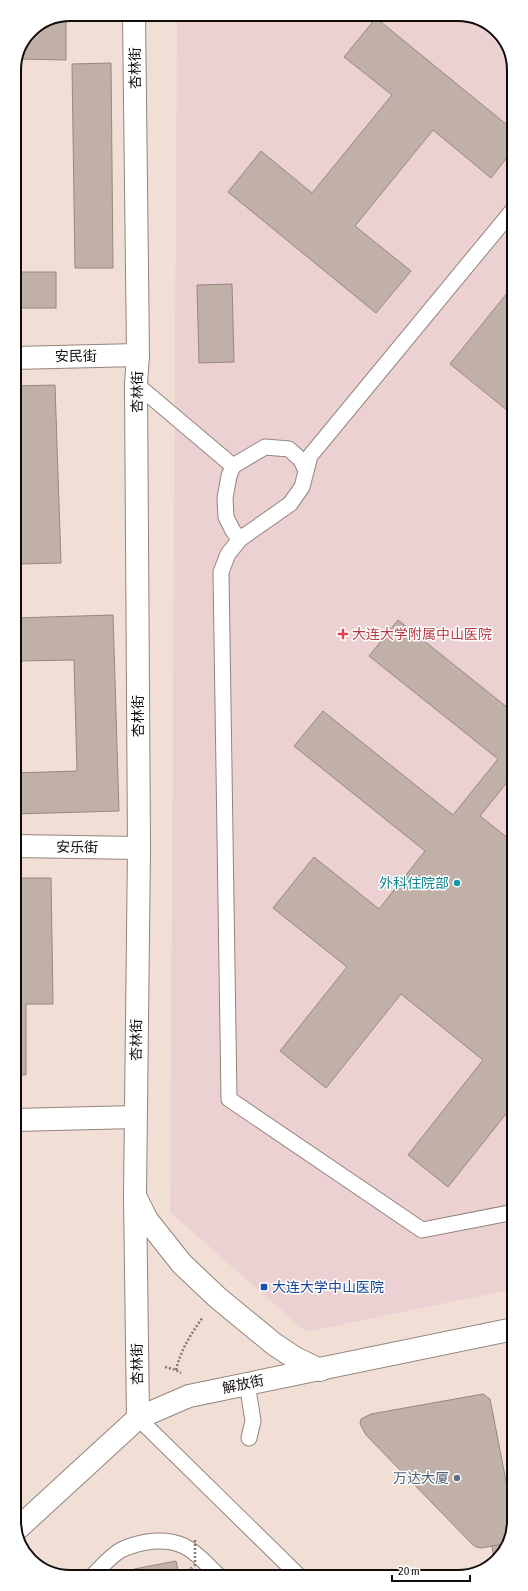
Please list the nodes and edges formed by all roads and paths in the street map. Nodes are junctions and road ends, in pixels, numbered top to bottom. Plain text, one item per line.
1 (134, 21) edge
2 (507, 216) edge
3 (138, 355) junction
4 (21, 358) edge
5 (136, 384) junction
6 (233, 466) junction
7 (306, 471) junction
8 (240, 539) junction
9 (21, 846) edge
10 (139, 848) junction
11 (135, 1117) junction
12 (21, 1120) edge
13 (134, 1195) junction
14 (507, 1213) edge
15 (204, 1317) dead end
16 (507, 1330) edge
17 (165, 1367) dead end
18 (176, 1370) junction
19 (320, 1370) junction
20 (182, 1373) dead end
21 (247, 1383) junction
22 (138, 1418) junction
23 (249, 1438) dead end
24 (21, 1525) edge
25 (195, 1540) dead end
26 (195, 1566) dead end
27 (99, 1570) edge
28 (213, 1570) edge
29 (293, 1570) edge

1 - 3 street, 杏林街
2 - 7 lane
3 - 4 street, 安民街
3 - 5 street, 杏林街
5 - 6 lane
5 - 10 street, 杏林街
6 - 7 lane
6 - 8 lane
7 - 8 lane
8 - 14 lane
9 - 10 street, 安乐街
10 - 11 street, 杏林街
11 - 12 street
11 - 13 street, 杏林街
13 - 19 street
13 - 22 street, 杏林街
15 - 18 path
16 - 19 street, 解放街
17 - 18 path
18 - 20 path
19 - 21 street, 解放街
21 - 22 street, 解放街
21 - 23 lane
22 - 24 street, 解放街
22 - 29 lane
25 - 26 path, bridge
27 - 28 lane

